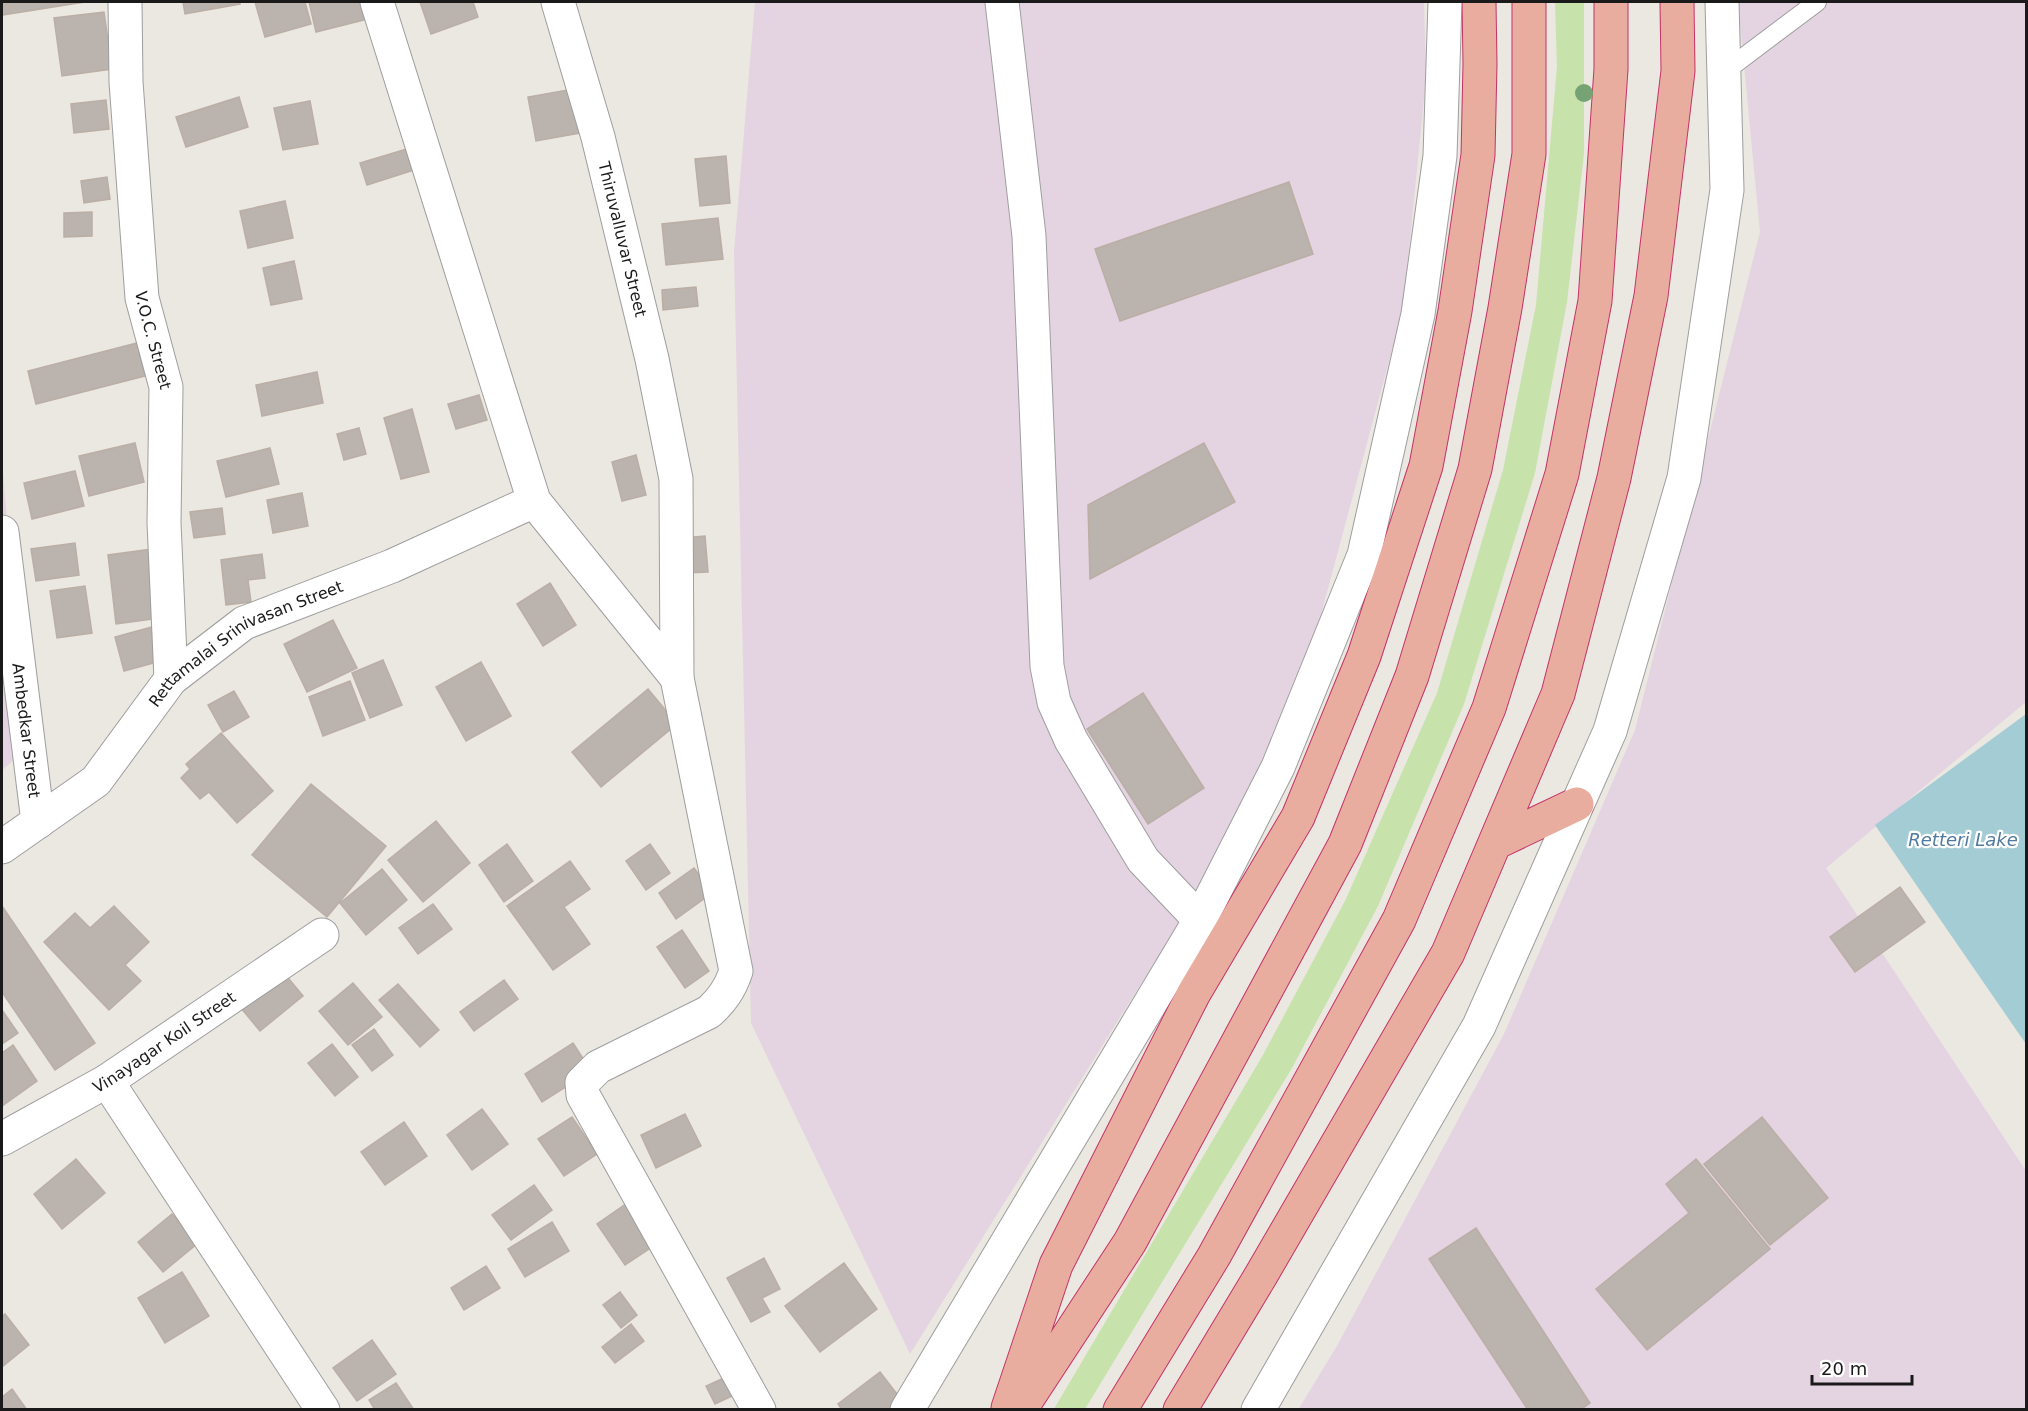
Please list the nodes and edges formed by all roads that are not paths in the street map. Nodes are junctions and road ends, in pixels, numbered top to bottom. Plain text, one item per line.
1 (124, 2) edge
2 (377, 2) edge
3 (558, 2) edge
4 (1002, 2) edge
5 (1445, 2) edge
6 (1479, 2) edge
7 (1529, 2) edge
8 (1611, 2) edge
9 (1677, 2) edge
10 (1722, 2) edge
11 (1817, 2) edge
12 (1724, 72) junction
13 (534, 501) junction
14 (2, 532) edge
15 (677, 678) junction
16 (171, 679) junction
17 (1577, 804) junction
18 (38, 822) junction
19 (1495, 843) junction
20 (2, 847) edge
21 (1200, 920) junction
22 (322, 935) dead end
23 (107, 1081) junction
24 (2, 1139) edge
25 (323, 1410) edge
26 (759, 1410) edge
27 (907, 1410) edge
28 (1007, 1410) edge
29 (1020, 1410) edge
30 (1120, 1410) edge
31 (1180, 1410) edge
32 (1258, 1410) edge

1 - 16 street, V.O.C. Street
2 - 13 street
3 - 15 street, Thiruvalluvar Street
4 - 21 street
5 - 21 street
6 - 28 highway
7 - 29 highway
8 - 30 highway
9 - 19 highway
10 - 12 street
11 - 12 lane
12 - 17 street
13 - 15 street
13 - 16 street, Rettamalai Srinivasan Street
14 - 18 street, Ambedkar Street
15 - 26 street, Thiruvalluvar Street
16 - 18 street, Rettamalai Srinivasan Street
17 - 19 highway
17 - 32 street
18 - 20 street, Rettamalai Srinivasan Street
19 - 31 highway
21 - 27 street
22 - 23 street, Vinayagar Koil Street
23 - 24 street, Vinayagar Koil Street
23 - 25 street

